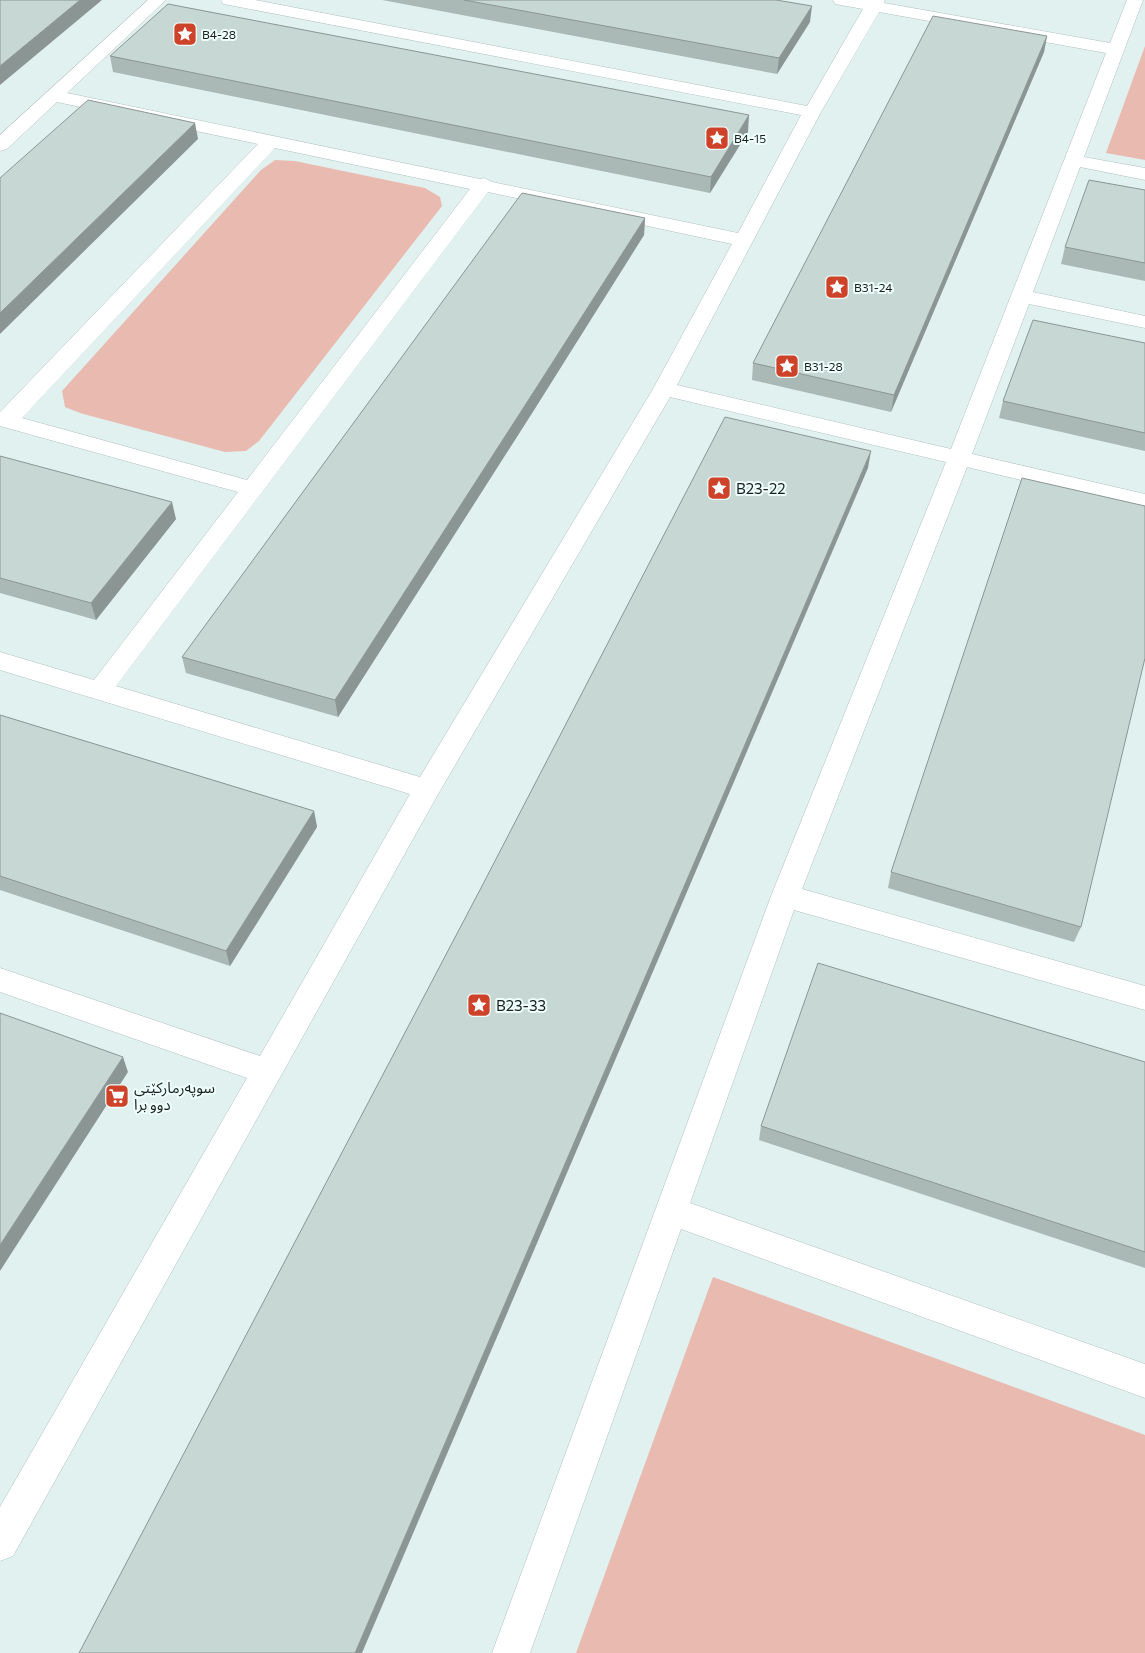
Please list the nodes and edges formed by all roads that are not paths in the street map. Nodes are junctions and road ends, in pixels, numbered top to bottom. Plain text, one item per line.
1 (158, 0) edge
2 (230, 0) edge
3 (841, 0) edge
4 (1135, 0) edge
5 (1139, 0) edge
6 (1145, 1) edge
7 (875, 3) edge
8 (1114, 49) junction
9 (55, 96) junction
10 (812, 112) junction
11 (271, 141) junction
12 (0, 145) edge
13 (1073, 160) junction
14 (1145, 174) edge
15 (484, 184) junction
16 (743, 240) junction
17 (1021, 296) junction
18 (1145, 322) edge
19 (664, 389) junction
20 (3, 420) edge
21 (960, 458) junction
22 (254, 489) junction
23 (1145, 502) edge
24 (0, 661) edge
25 (99, 691) junction
26 (426, 789) junction
27 (785, 896) junction
28 (0, 980) edge
29 (1145, 998) edge
30 (266, 1071) junction
31 (671, 1211) junction
32 (1145, 1381) edge
33 (0, 1542) edge
34 (511, 1653) edge

1 - 9 street
2 - 10 street
3 - 7 street
4 - 8 street
5 - 6 street
7 - 8 street
7 - 10 street
8 - 13 street
9 - 11 street
9 - 12 street
10 - 16 street
11 - 15 street
11 - 20 street
13 - 14 street
13 - 17 street
15 - 16 street
15 - 22 street
16 - 19 street
17 - 18 street
17 - 21 street
19 - 21 street
19 - 26 street
20 - 22 street
21 - 23 street
21 - 27 street
22 - 25 street
24 - 25 street
25 - 26 street
26 - 30 street
27 - 29 street
27 - 31 street
28 - 30 street
30 - 33 street
31 - 32 street
31 - 34 street

